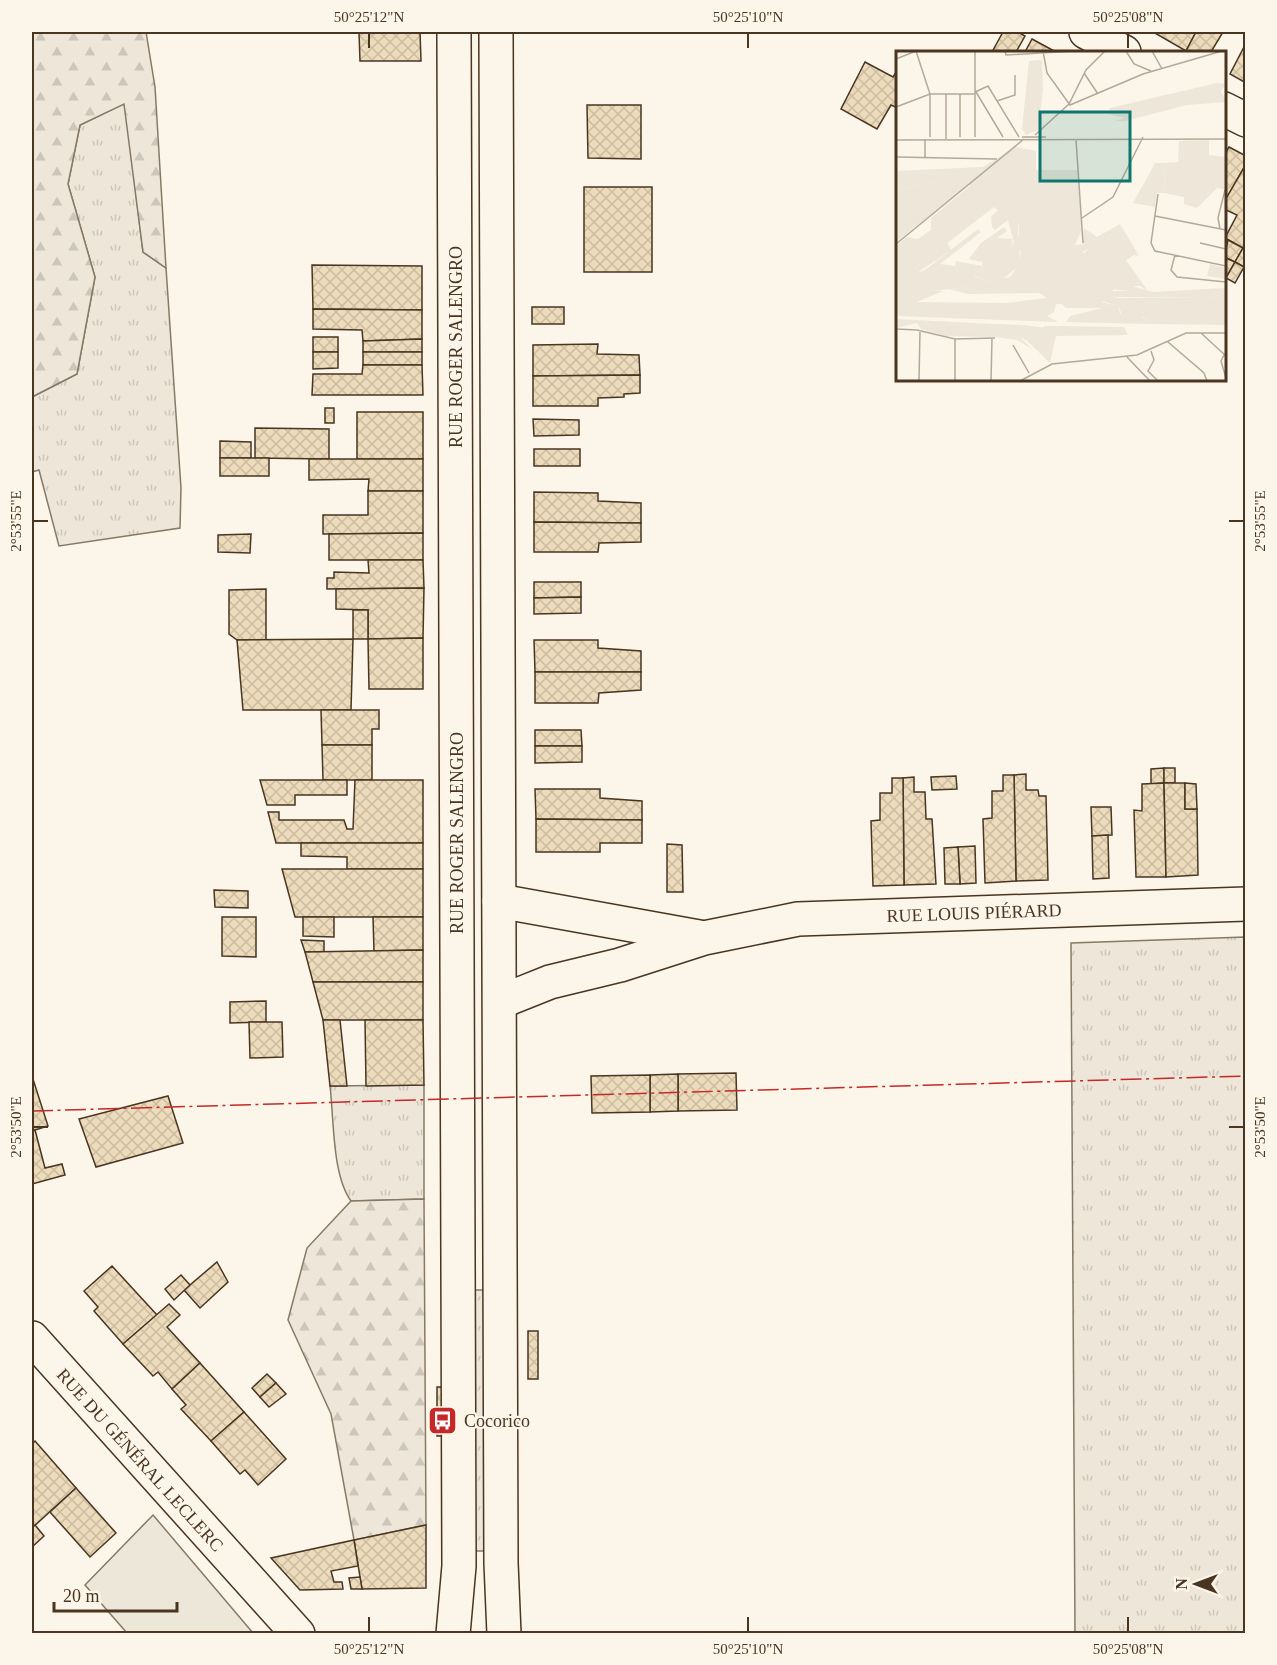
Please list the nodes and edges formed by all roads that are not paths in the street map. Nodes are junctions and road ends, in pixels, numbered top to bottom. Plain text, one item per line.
1 (454, 32) edge
2 (496, 32) edge
3 (1086, 32) edge
4 (1122, 51) edge
5 (1226, 110) edge
6 (1245, 120) edge
7 (499, 901) junction
8 (1245, 904) edge
9 (704, 938) junction
10 (500, 1002) junction
11 (32, 1338) edge
12 (298, 1634) edge
13 (453, 1634) edge
14 (504, 1634) edge

1 - 13 main road, RUE ROGER SALENGRO
2 - 7 main road
3 - 4 main road
5 - 6 main road
7 - 9 main road, RUE LOUIS PIÉRARD
7 - 10 main road
8 - 9 main road, RUE LOUIS PIÉRARD
9 - 10 main road, RUE LOUIS PIÉRARD
10 - 14 main road
11 - 12 main road, RUE DU GÉNÉRAL LECLERC

